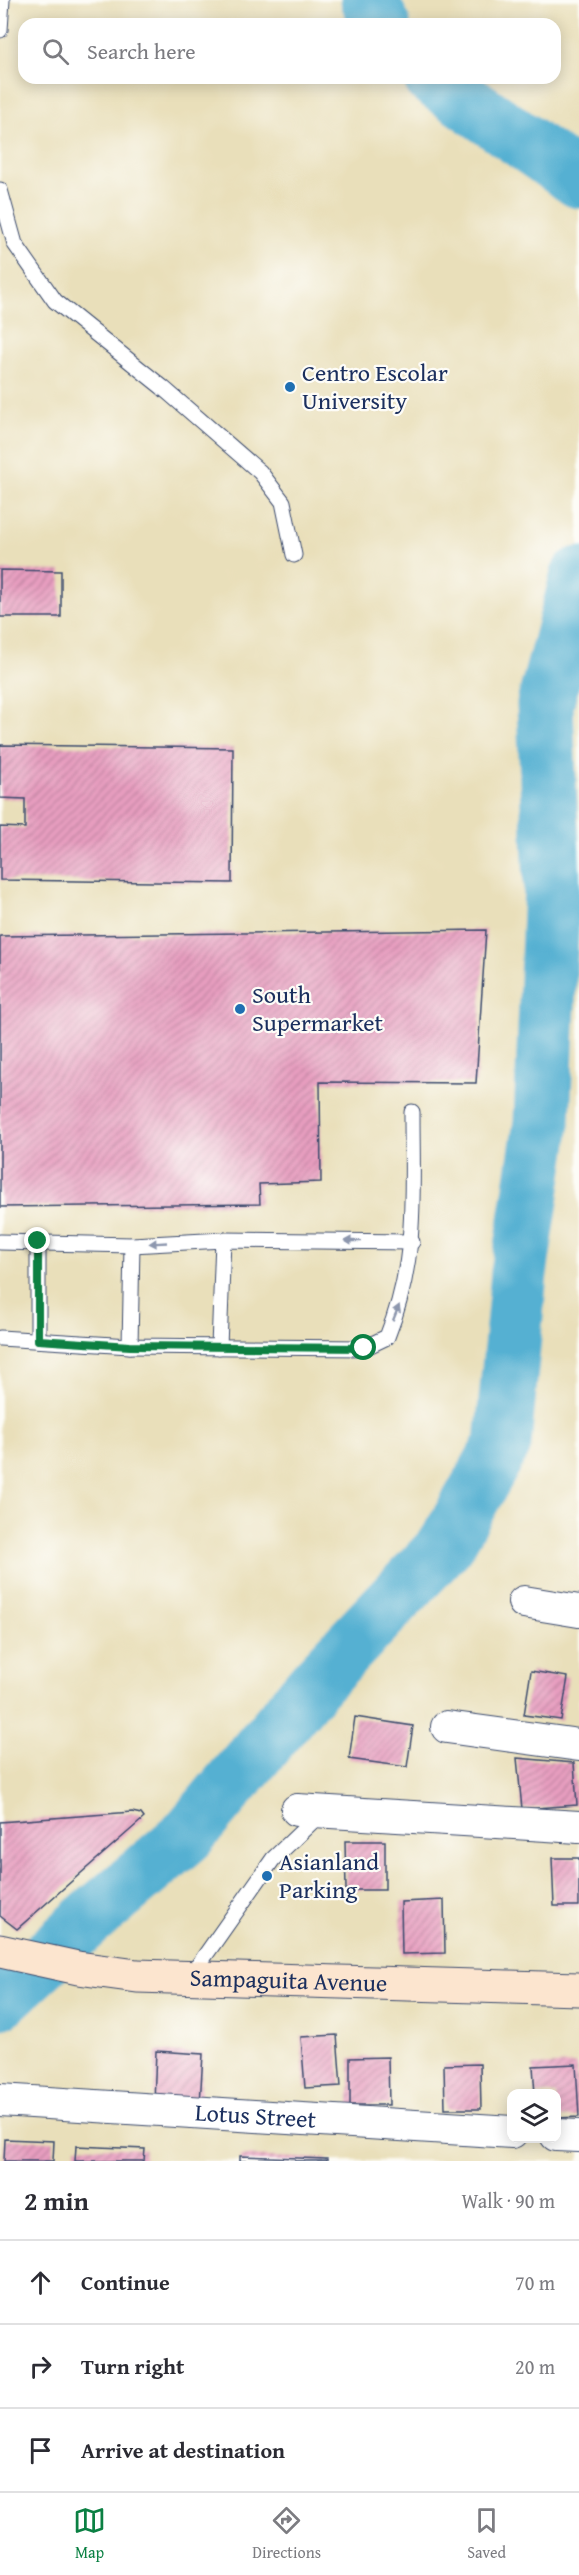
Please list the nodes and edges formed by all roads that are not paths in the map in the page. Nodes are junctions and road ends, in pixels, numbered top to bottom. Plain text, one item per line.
1 (2, 0) edge
2 (0, 30) edge
3 (0, 190) edge
4 (294, 555) dead end
5 (412, 1112) dead end
6 (223, 1240) junction
7 (38, 1241) junction
8 (0, 1242) edge
9 (412, 1242) junction
10 (132, 1245) junction
11 (0, 1338) edge
12 (38, 1340) junction
13 (130, 1346) junction
14 (219, 1347) junction
15 (524, 1602) dead end
16 (579, 1611) edge
17 (447, 1727) dead end
18 (579, 1745) edge
19 (310, 1810) joint
20 (579, 1827) edge
21 (0, 1951) edge
22 (190, 1977) junction
23 (579, 1989) edge
24 (0, 2100) edge
25 (507, 2132) edge
26 (561, 2135) edge
27 (579, 2136) edge

1 - 2 lane
3 - 4 lane
5 - 9 lane
9 -> 6 lane
6 -> 10 lane
6 - 14 lane
7 - 8 lane
7 - 10 lane
7 - 12 lane
14 -> 9 lane
10 - 13 lane
11 - 12 lane
12 - 13 lane
13 - 14 lane
15 - 16 street
17 - 18 street
19 - 20 street
19 - 22 lane
21 - 22 main road, Sampaguita Avenue
22 - 23 main road, Sampaguita Avenue
24 - 25 street, Lotus Street
26 - 27 street

